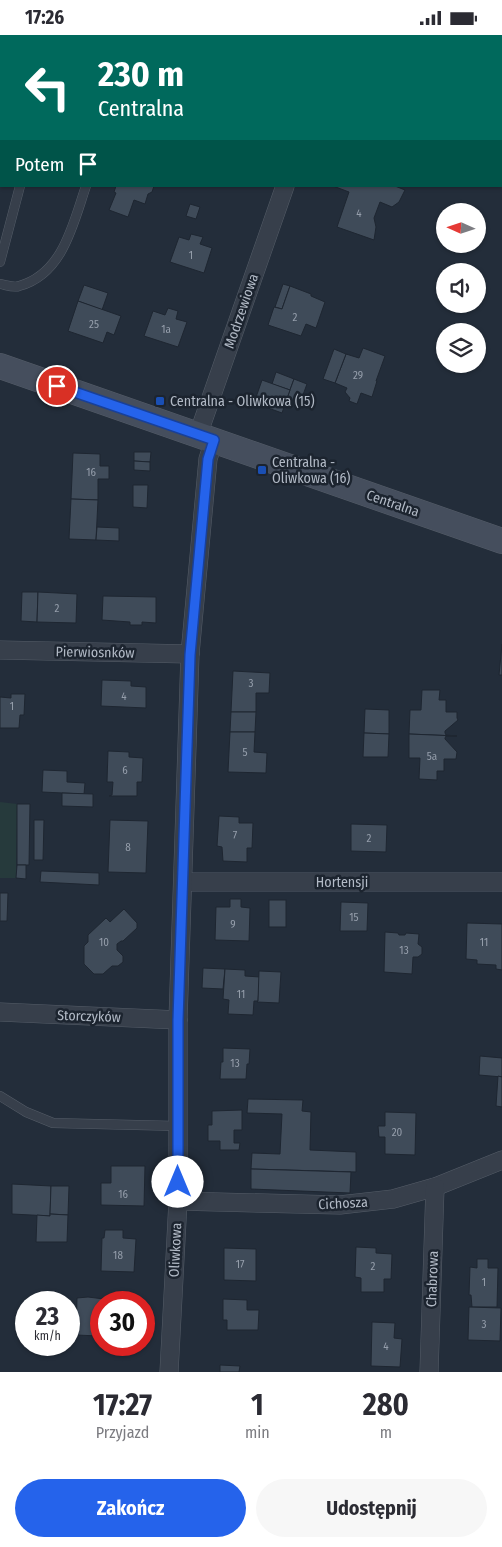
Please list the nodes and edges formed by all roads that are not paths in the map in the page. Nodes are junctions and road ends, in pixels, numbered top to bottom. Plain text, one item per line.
1 (20, 187) edge
2 (86, 187) edge
3 (285, 187) edge
4 (0, 263) edge
5 (0, 285) edge
6 (0, 366) edge
7 (206, 437) junction
8 (502, 541) edge
9 (0, 650) edge
10 (190, 655) junction
11 (183, 881) junction
12 (502, 882) edge
13 (0, 1012) edge
14 (178, 1020) junction
15 (0, 1096) edge
16 (178, 1126) junction
17 (502, 1160) edge
18 (435, 1187) junction
19 (178, 1201) junction
20 (170, 1372) edge
21 (429, 1372) edge

1 - 4 lane
2 - 5 lane
3 - 7 street, Modrzewiowa
6 - 7 street, Centralna
7 - 8 street, Centralna
7 - 10 street, Oliwkowa
9 - 10 street, Pierwiosnków
10 - 11 street, Oliwkowa
11 - 12 street, Hortensji
11 - 14 street, Oliwkowa
13 - 14 street, Storczyków
14 - 16 street, Oliwkowa
15 - 16 lane
16 - 19 street, Oliwkowa
17 - 18 street, Cichosza
18 - 19 street, Cichosza
18 - 21 street, Chabrowa
19 - 20 street, Oliwkowa

